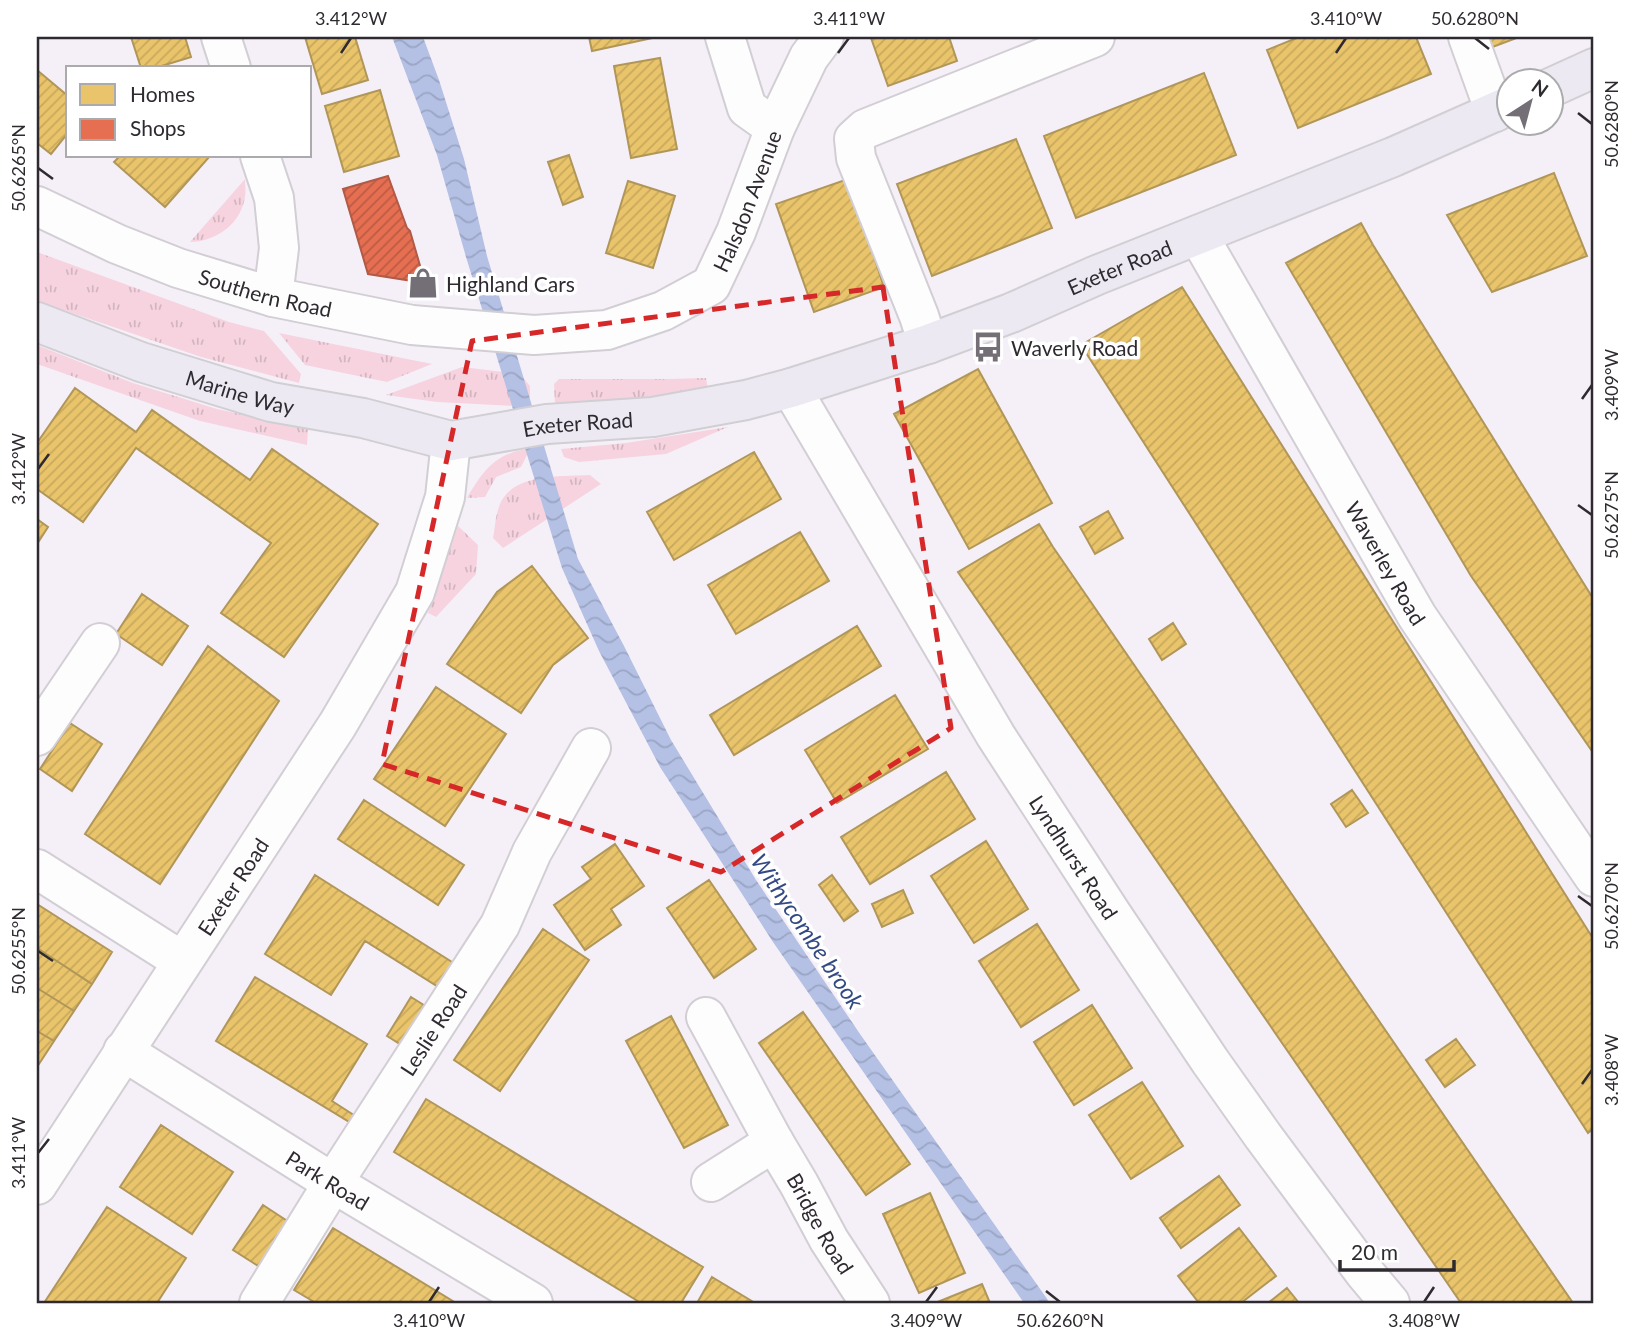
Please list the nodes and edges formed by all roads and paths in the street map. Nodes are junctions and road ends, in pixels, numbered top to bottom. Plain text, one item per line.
1 (221, 37) edge
2 (725, 37) edge
3 (824, 37) edge
4 (1095, 37) edge
5 (1468, 37) edge
6 (230, 66) edge
7 (1594, 68) edge
8 (1564, 82) edge
9 (1494, 92) edge
10 (1494, 113) edge
11 (775, 128) junction
12 (261, 158) edge
13 (37, 206) edge
14 (1198, 234) junction
15 (273, 297) junction
16 (37, 323) edge
17 (505, 333) joint
18 (928, 344) junction
19 (792, 388) junction
20 (451, 441) junction
21 (100, 643) dead end
22 (37, 736) edge
23 (591, 748) dead end
24 (37, 869) edge
25 (1594, 877) edge
26 (182, 961) junction
27 (706, 1017) dead end
28 (123, 1051) junction
29 (774, 1142) junction
30 (711, 1182) dead end
31 (332, 1183) junction
32 (37, 1185) edge
33 (260, 1303) edge
34 (533, 1303) edge
35 (870, 1303) edge
36 (1390, 1303) edge

1 - 6 street
2 - 11 street
3 - 11 street, Halsdon Avenue
4 - 18 street
5 - 9 street
7 - 8 highway
10 - 14 highway, Exeter Road
11 - 17 street, Halsdon Avenue
12 - 15 street
13 - 15 street, Southern Road
14 - 18 highway, Exeter Road
14 - 25 street, Waverley Road
15 - 17 street, Southern Road
16 - 20 highway, Marine Way
18 - 19 highway, Exeter Road
19 - 20 highway, Exeter Road
19 - 36 street, Lyndhurst Road
20 - 26 street, Exeter Road
21 - 22 street
23 - 31 street, Leslie Road
24 - 26 street
26 - 28 street, Exeter Road
27 - 29 street, Bridge Road
28 - 31 street, Park Road
28 - 32 street, Exeter Road
29 - 30 street
29 - 35 street, Bridge Road
31 - 33 street, Leslie Road
31 - 34 street, Park Road

